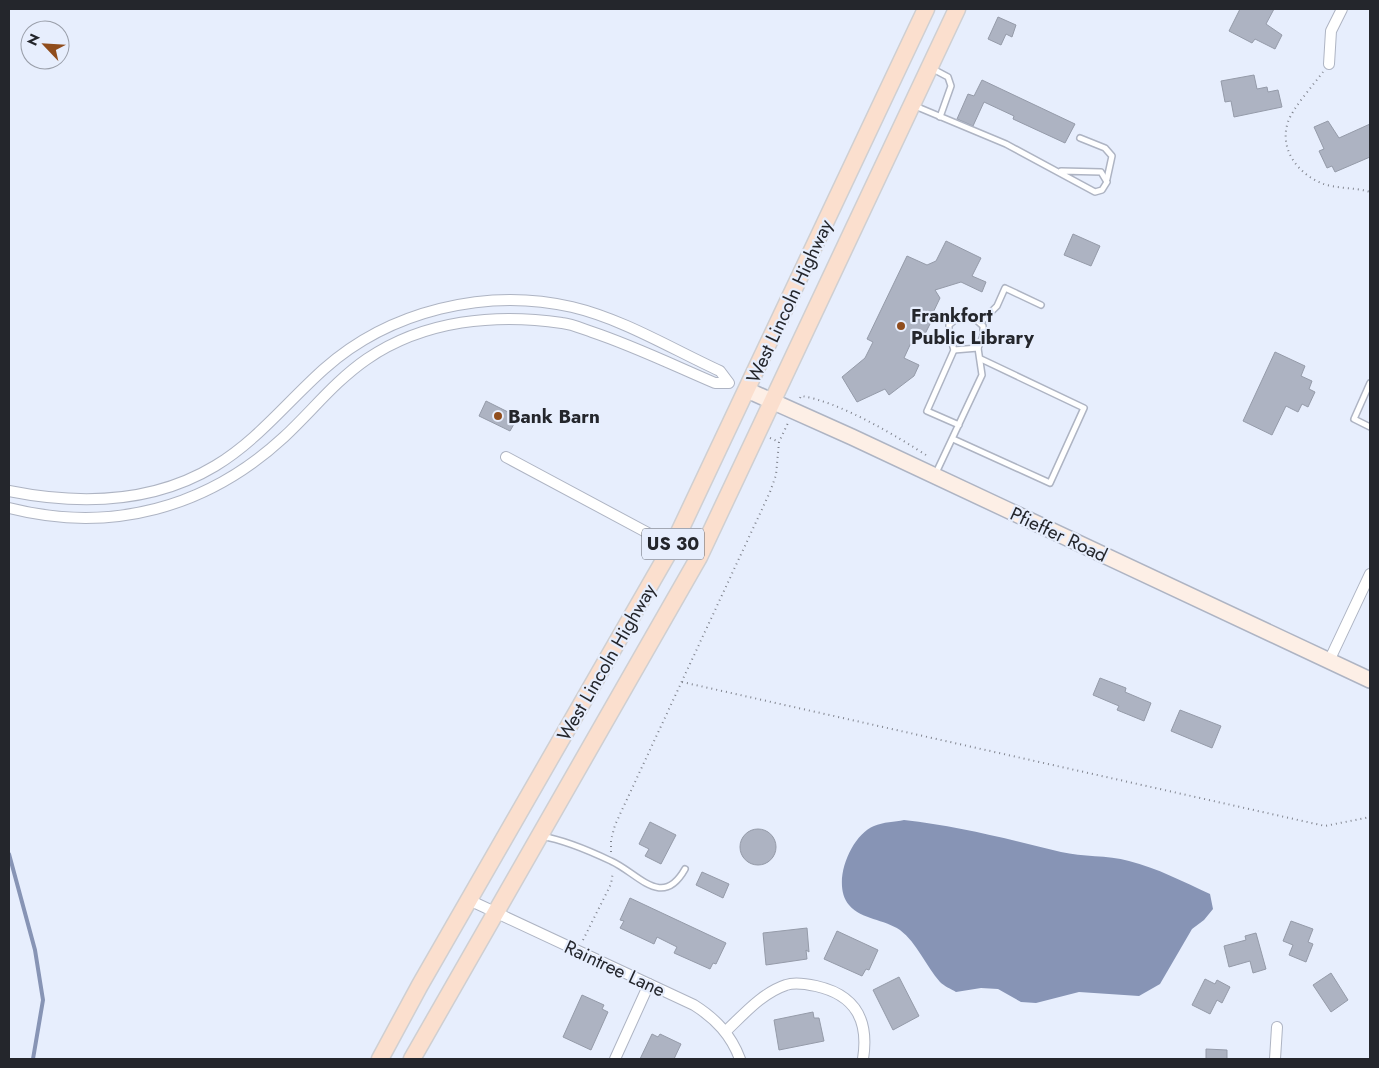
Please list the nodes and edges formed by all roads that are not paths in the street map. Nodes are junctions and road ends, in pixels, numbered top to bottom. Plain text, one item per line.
1 (926, 9) edge
2 (957, 9) edge
3 (1342, 9) edge
4 (1329, 64) road end
5 (930, 67) junction
6 (912, 105) junction
7 (940, 117) junction
8 (1080, 138) dead end
9 (1061, 171) junction
10 (1107, 179) junction
11 (1041, 305) dead end
12 (980, 323) junction
13 (978, 348) junction
14 (954, 350) junction
15 (981, 359) junction
16 (729, 383) junction
17 (1370, 383) edge
18 (748, 390) junction
19 (773, 401) junction
20 (959, 425) junction
21 (1370, 427) edge
22 (953, 439) junction
23 (506, 457) dead end
24 (938, 470) junction
25 (9, 491) edge
26 (9, 508) edge
27 (674, 543) junction
28 (1370, 574) edge
29 (1329, 661) junction
30 (1370, 680) edge
31 (538, 836) junction
32 (685, 869) dead end
33 (469, 900) junction
34 (494, 912) junction
35 (649, 984) junction
36 (1277, 1027) dead end
37 (726, 1031) junction
38 (380, 1059) edge
39 (412, 1059) edge
40 (615, 1059) edge
41 (740, 1059) edge
42 (863, 1059) edge
43 (1275, 1059) edge

1 - 18 main road, West Lincoln Highway / US 30
2 - 5 main road, West Lincoln Highway / US 30
3 - 4 street
5 - 6 main road, West Lincoln Highway / US 30
5 - 7 lane
6 - 7 lane
6 - 19 main road, West Lincoln Highway / US 30
7 - 9 lane
8 - 10 lane
9 - 10 lane
9 - 10 lane
11 - 12 lane
12 - 13 lane
12 - 14 lane
13 - 14 lane
13 - 15 lane
14 - 20 lane
15 - 20 lane
15 - 22 lane
16 - 18 street
16 - 25 street
16 - 26 street
17 - 21 lane
18 - 19 street, Pfieffer Road
18 - 27 main road, West Lincoln Highway / US 30
19 - 24 street, Pfieffer Road
19 - 31 main road, West Lincoln Highway / US 30
20 - 22 lane
22 - 24 lane
23 - 27 street
24 - 29 street, Pfieffer Road
27 - 33 main road, West Lincoln Highway / US 30
28 - 29 street
29 - 30 street, Pfieffer Road
31 - 32 lane
31 - 34 main road, West Lincoln Highway / US 30
33 - 34 street, Raintree Lane
33 - 38 main road, West Lincoln Highway / US 30
34 - 35 street, Raintree Lane
34 - 39 main road, West Lincoln Highway / US 30
35 - 37 street, Raintree Lane
35 - 40 street
36 - 43 street
37 - 41 street, Raintree Lane
37 - 42 street

